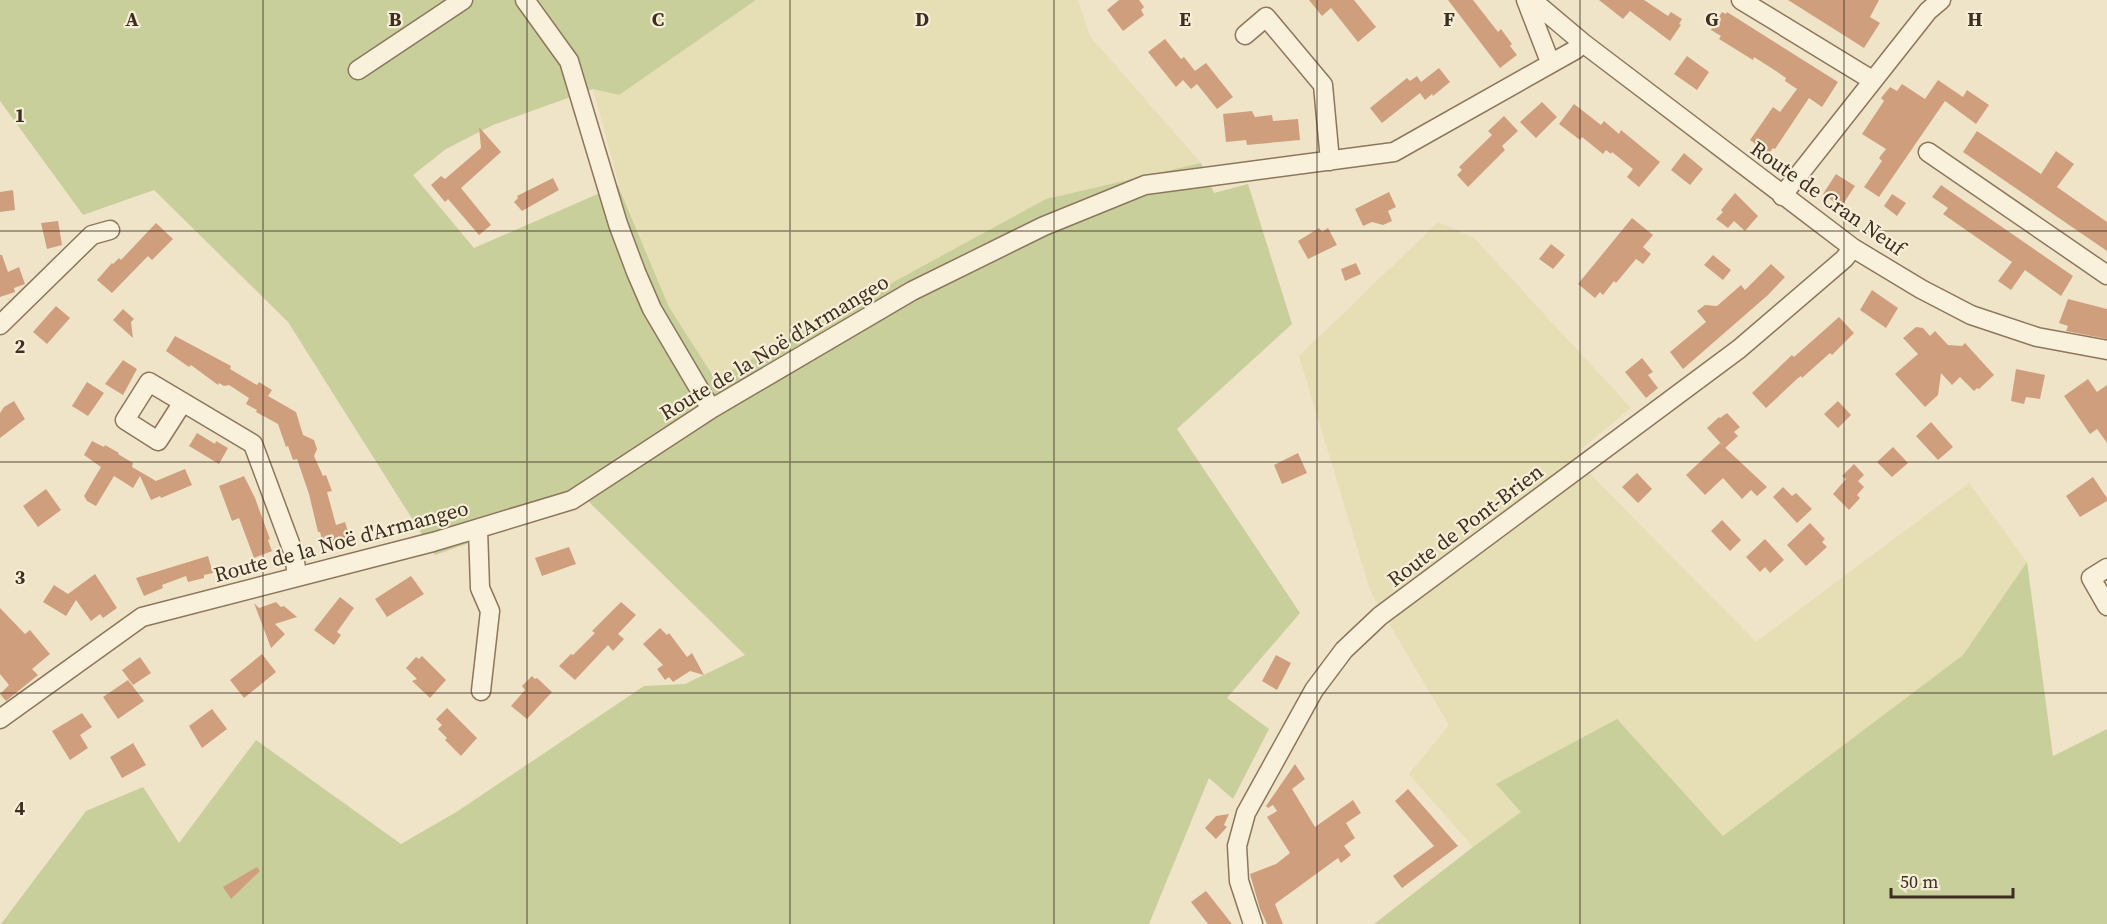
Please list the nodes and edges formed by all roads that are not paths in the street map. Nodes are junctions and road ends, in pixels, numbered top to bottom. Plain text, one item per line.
1 (463, 0) edge
2 (525, 0) edge
3 (1526, 0) edge
4 (1532, 0) edge
5 (1741, 0) edge
6 (1941, 0) edge
7 (1245, 35) dead end
8 (1583, 43) junction
9 (1550, 62) junction
10 (358, 70) dead end
11 (1872, 80) junction
12 (1928, 152) dead end
13 (1330, 161) junction
14 (1782, 196) junction
15 (110, 230) dead end
16 (1853, 248) junction
17 (2107, 274) edge
18 (0, 325) edge
19 (2107, 350) edge
20 (183, 402) dead end
21 (711, 409) junction
22 (478, 529) junction
23 (2107, 568) edge
24 (297, 576) junction
25 (2107, 606) edge
26 (482, 691) dead end
27 (0, 719) edge
28 (1253, 924) edge

1 - 10 street
2 - 21 street
3 - 9 street
4 - 8 street, Route de Cran Neuf
5 - 11 street
6 - 11 street
7 - 13 street
8 - 9 street, Route de la Noë d'Armangeo
8 - 14 street, Route de Cran Neuf
9 - 13 street, Route de la Noë d'Armangeo
11 - 14 street
12 - 17 street
13 - 21 street, Route de la Noë d'Armangeo
14 - 16 street, Route de Cran Neuf
15 - 18 street
16 - 19 street, Route de Cran Neuf
16 - 28 street, Route de Pont-Brien
20 - 24 street
21 - 22 street, Route de la Noë d'Armangeo
22 - 24 street, Route de la Noë d'Armangeo
22 - 26 street
23 - 25 street
24 - 27 street, Route de la Noë d'Armangeo

